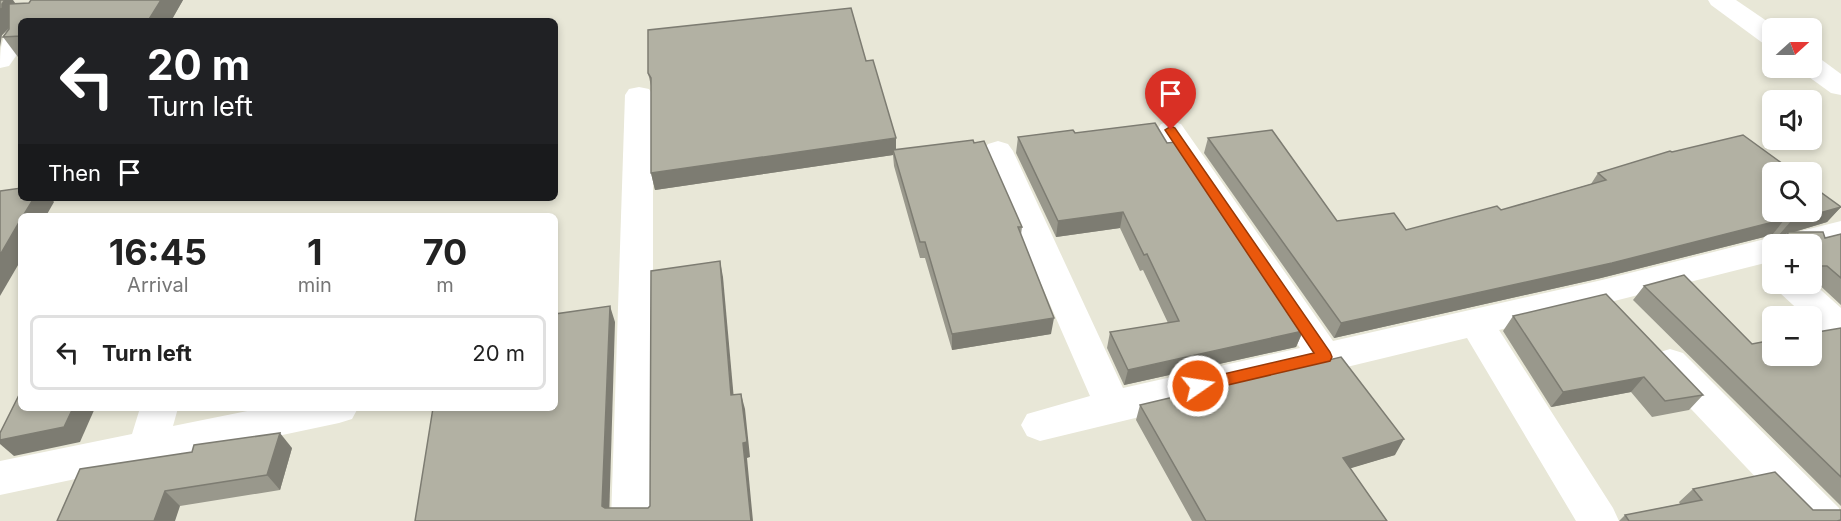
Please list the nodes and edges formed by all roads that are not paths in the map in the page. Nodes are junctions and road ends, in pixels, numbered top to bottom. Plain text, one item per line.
1 (1720, 0) edge
2 (1762, 30) edge
3 (18, 36) edge
4 (0, 60) edge
5 (1822, 73) edge
6 (1841, 87) edge
7 (639, 95) dead end
8 (1171, 130) dead end
9 (998, 151) dead end
10 (1841, 232) edge
11 (1822, 238) edge
12 (1762, 258) edge
13 (1803, 294) edge
14 (1624, 315) junction
15 (1475, 321) junction
16 (1841, 329) edge
17 (1325, 357) junction
18 (1113, 406) junction
19 (158, 411) edge
20 (324, 411) edge
21 (1040, 425) dead end
22 (148, 447) junction
23 (0, 478) edge
24 (632, 521) edge
25 (1598, 521) edge
26 (1824, 521) edge

1 - 2 street
3 - 4 street
5 - 6 street
7 - 24 street
8 - 17 street
9 - 18 street
10 - 11 street
12 - 14 street
13 - 16 street
14 - 15 street
14 - 26 street
15 - 17 street
15 - 25 street
17 - 18 street
18 - 21 street
19 - 22 street
20 - 22 street
22 - 23 street

